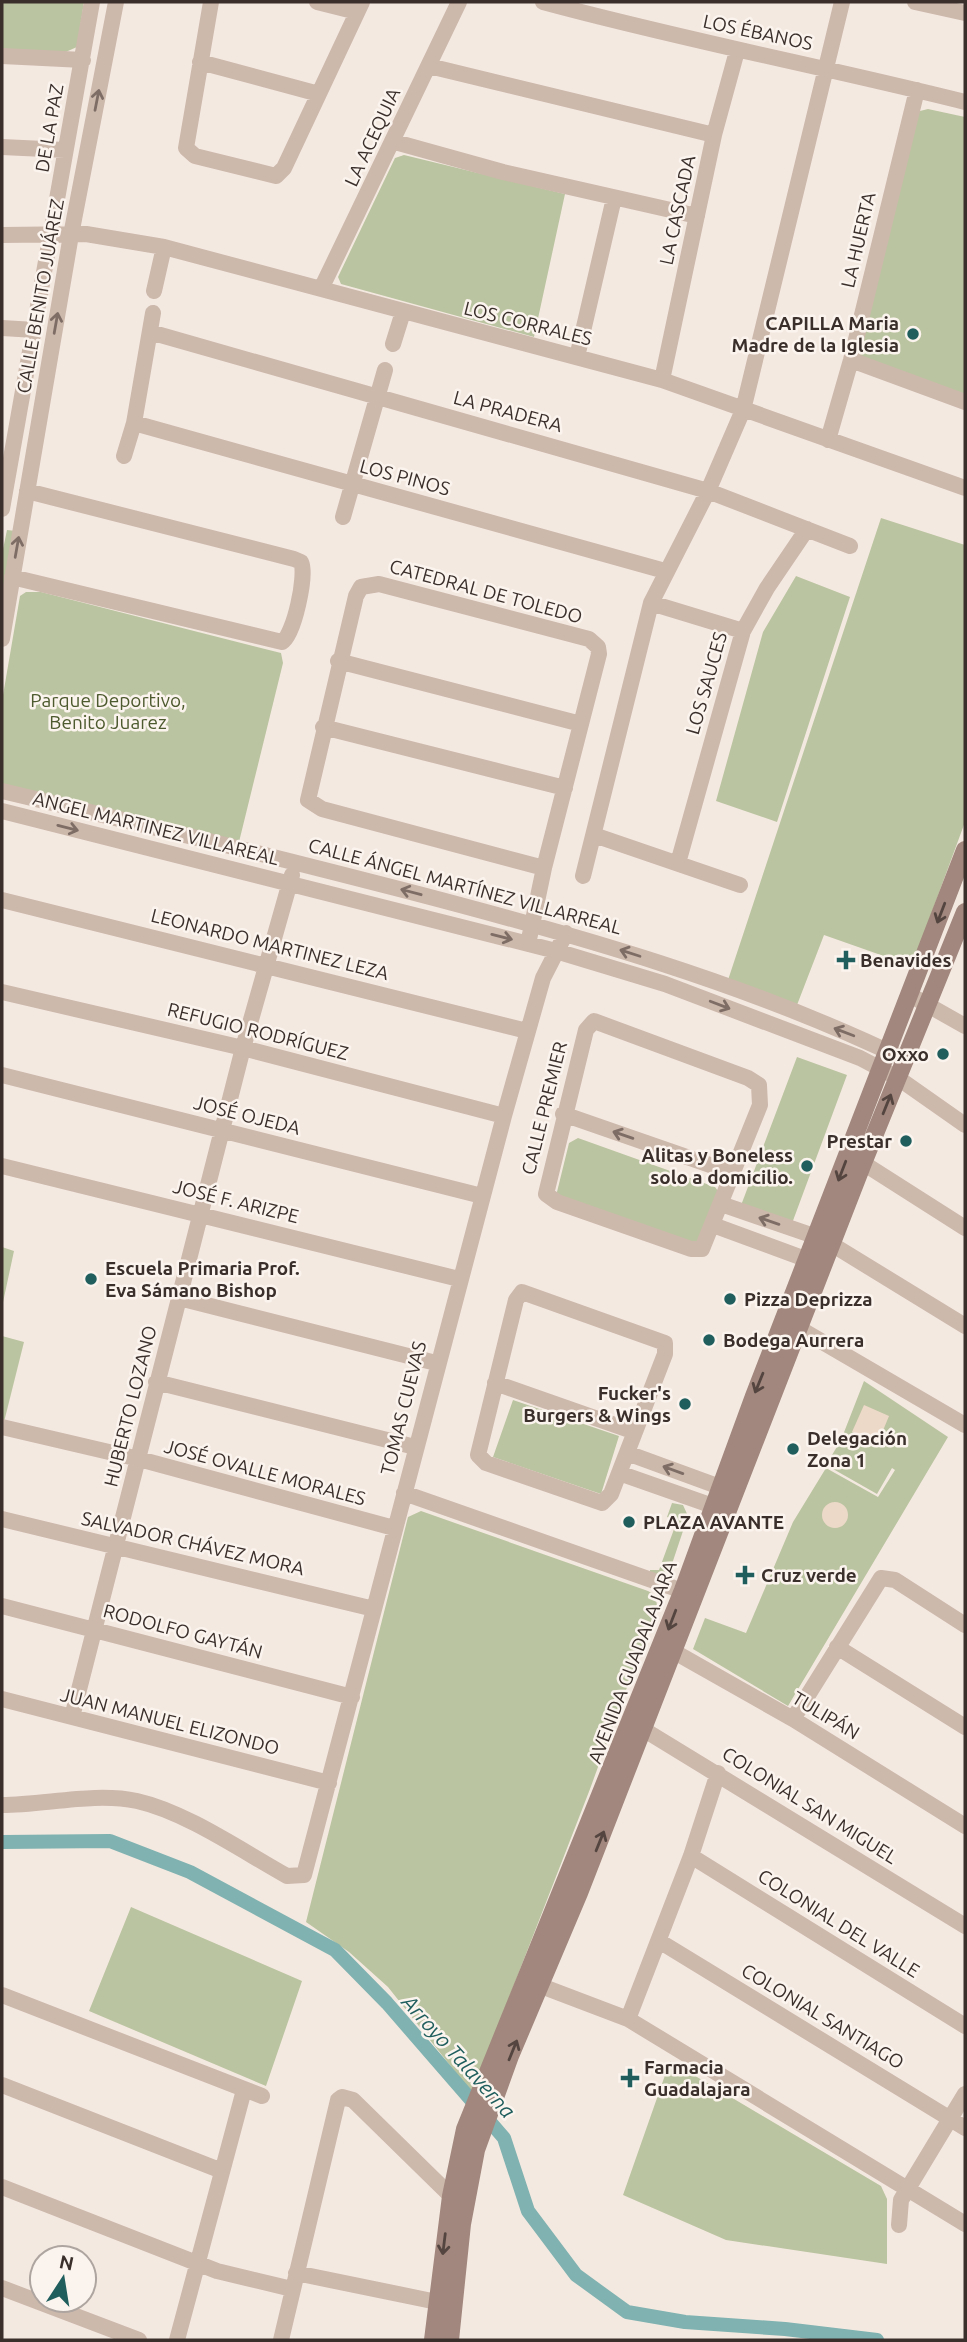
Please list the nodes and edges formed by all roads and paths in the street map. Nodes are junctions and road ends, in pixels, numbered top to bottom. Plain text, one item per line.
1 (92, 2) edge
2 (116, 2) edge
3 (211, 2) edge
4 (317, 2) edge
5 (459, 2) edge
6 (543, 2) edge
7 (842, 2) edge
8 (915, 2) edge
9 (360, 7) edge
10 (965, 13) edge
11 (737, 51) junction
12 (2, 56) edge
13 (83, 60) junction
14 (200, 62) junction
15 (429, 65) junction
16 (827, 67) junction
17 (917, 90) junction
18 (320, 94) junction
19 (965, 102) edge
20 (714, 135) junction
21 (394, 142) junction
22 (2, 147) edge
23 (65, 150) junction
24 (614, 198) junction
25 (698, 216) junction
26 (2, 235) edge
27 (71, 235) junction
28 (51, 236) junction
29 (164, 247) junction
30 (321, 289) junction
31 (154, 291) dead end
32 (153, 313) dead end
33 (403, 313) junction
34 (2, 328) edge
35 (35, 330) junction
36 (150, 332) junction
37 (393, 344) dead end
38 (577, 356) junction
39 (851, 360) junction
40 (385, 370) dead end
41 (662, 380) junction
42 (378, 397) junction
43 (965, 402) edge
44 (743, 410) junction
45 (9, 421) edge
46 (134, 423) junction
47 (828, 440) junction
48 (124, 456) dead end
49 (354, 484) junction
50 (965, 488) edge
51 (27, 491) junction
52 (708, 491) junction
53 (2, 511) edge
54 (22, 516) junction
55 (343, 517) dead end
56 (807, 529) junction
57 (850, 545) dead end
58 (665, 571) junction
59 (12, 577) junction
60 (651, 603) junction
61 (743, 631) junction
62 (2, 639) edge
63 (338, 661) junction
64 (581, 724) junction
65 (323, 727) junction
66 (565, 788) junction
67 (2, 791) edge
68 (2, 811) edge
69 (594, 835) junction
70 (965, 850) edge
71 (295, 862) junction
72 (678, 863) junction
73 (544, 868) junction
74 (583, 876) dead end
75 (290, 882) junction
76 (740, 885) dead end
77 (2, 900) edge
78 (964, 921) edge
79 (533, 924) junction
80 (566, 933) junction
81 (528, 944) junction
82 (556, 951) junction
83 (265, 964) junction
84 (2, 992) edge
85 (910, 995) junction
86 (929, 1004) junction
87 (965, 1026) edge
88 (527, 1031) junction
89 (243, 1048) junction
90 (888, 1051) junction
91 (906, 1060) junction
92 (881, 1069) junction
93 (2, 1075) edge
94 (898, 1078) junction
95 (564, 1114) junction
96 (504, 1115) junction
97 (965, 1125) edge
98 (222, 1131) junction
99 (863, 1163) junction
100 (2, 1166) edge
101 (733, 1173) junction
102 (482, 1196) junction
103 (721, 1205) junction
104 (201, 1214) junction
105 (713, 1225) junction
106 (965, 1228) edge
107 (825, 1241) junction
108 (808, 1260) junction
109 (459, 1279) junction
110 (179, 1298) junction
111 (792, 1324) junction
112 (965, 1326) edge
113 (436, 1363) junction
114 (156, 1382) junction
115 (495, 1383) junction
116 (963, 1418) edge
117 (2, 1427) edge
118 (635, 1432) junction
119 (415, 1447) junction
120 (627, 1453) junction
121 (139, 1459) junction
122 (619, 1473) junction
123 (729, 1481) junction
124 (404, 1493) junction
125 (713, 1506) junction
126 (2, 1519) edge
127 (394, 1528) junction
128 (116, 1547) junction
129 (690, 1593) junction
130 (2, 1606) edge
131 (374, 1609) junction
132 (965, 1624) edge
133 (96, 1630) junction
134 (837, 1647) junction
135 (668, 1648) junction
136 (352, 1696) junction
137 (2, 1699) edge
138 (72, 1717) junction
139 (793, 1719) junction
140 (637, 1725) junction
141 (965, 1727) edge
142 (718, 1773) junction
143 (329, 1783) junction
144 (2, 1805) edge
145 (965, 1826) edge
146 (691, 1856) junction
147 (965, 1926) edge
148 (659, 1941) junction
149 (533, 1982) junction
150 (2, 1995) edge
151 (628, 2019) junction
152 (965, 2026) edge
153 (2, 2085) edge
154 (244, 2090) junction
155 (965, 2094) edge
156 (262, 2096) dead end
157 (949, 2118) junction
158 (965, 2128) edge
159 (222, 2171) junction
160 (2, 2187) edge
161 (908, 2188) junction
162 (451, 2196) junction
163 (965, 2224) edge
164 (900, 2225) dead end
165 (197, 2263) junction
166 (294, 2281) junction
167 (2, 2288) edge
168 (437, 2302) junction
169 (139, 2340) edge
170 (177, 2340) edge
171 (282, 2340) edge
172 (433, 2340) edge
173 (450, 2340) edge

1 - 13 street, DE LA PAZ
27 -> 2 street, CALLE BENITO JUÁREZ
3 - 14 street
4 - 9 street
5 - 15 street, LA ACEQUIA
6 - 11 street, LOS ÉBANOS
7 - 16 street
8 - 10 street
9 - 18 street
11 - 16 street, LOS ÉBANOS
11 - 20 street, LA CASCADA
12 - 13 street
13 - 23 street, DE LA PAZ
14 - 18 street
14 - 18 street
15 - 20 street
15 - 21 street, LA ACEQUIA
16 - 17 street, LOS ÉBANOS
16 - 44 street
17 - 19 street, LOS ÉBANOS
17 - 39 street, LA HUERTA
20 - 25 street, LA CASCADA
21 - 24 street
21 - 30 street, LA ACEQUIA
22 - 23 street
23 - 28 street, DE LA PAZ
24 - 25 street
24 - 38 street
25 - 41 street, LA CASCADA
26 - 28 street, LOS CORRALES
27 - 28 street, LOS CORRALES
27 - 29 street, LOS CORRALES
51 -> 27 street, CALLE BENITO JUÁREZ
28 - 35 street, DE LA PAZ
29 - 30 street, LOS CORRALES
29 - 31 street
30 - 33 street, LOS CORRALES
32 - 36 street
33 - 37 street
33 - 38 street, LOS CORRALES
34 - 35 street
35 - 45 street, DE LA PAZ
36 - 42 street, LA PRADERA
36 - 46 street
38 - 41 street, LOS CORRALES
39 - 43 street
39 - 47 street, LA HUERTA
40 - 42 street
41 - 44 street, LOS CORRALES
42 - 49 street
42 - 52 street, LA PRADERA
44 - 47 street, LOS CORRALES
44 - 52 street
45 - 53 street, DE LA PAZ
46 - 48 street
46 - 49 street, LOS PINOS
47 - 50 street, LOS CORRALES
49 - 55 street
49 - 58 street, LOS PINOS
51 - 54 street, CALLE BENITO JUÁREZ
51 - 59 street
52 - 56 street, LA PRADERA
52 - 58 street
53 - 54 street
59 -> 54 street, CALLE BENITO JUÁREZ
56 - 57 street, LA PRADERA
56 - 61 street, LOS SAUCES
58 - 60 street
59 - 62 street, CALLE BENITO JUÁREZ
60 - 61 street
60 - 69 street
61 - 72 street, LOS SAUCES
63 - 64 street
63 - 64 street, CATEDRAL DE TOLEDO
63 - 65 street, CATEDRAL DE TOLEDO
64 - 66 street
65 - 66 street
65 - 73 street, CATEDRAL DE TOLEDO
66 - 73 street
67 - 71 street, CALLE ÁNGEL MARTÍNEZ VILLARREAL
68 -> 75 street, ANGEL MARTINEZ VILLAREAL
69 - 72 street
69 - 74 street
70 -> 85 main road, AVENIDA GUADALAJARA
71 - 75 street, HUBERTO LOZANO
79 -> 71 street, CALLE ÁNGEL MARTÍNEZ VILLARREAL
72 - 76 street
73 - 79 street
75 -> 81 street, ANGEL MARTINEZ VILLAREAL
75 - 83 street, HUBERTO LOZANO
77 - 83 street, LEONARDO MARTINEZ LEZA
78 - 86 main road, AVENIDA GUADALAJARA
79 - 80 street, CALLE ÁNGEL MARTÍNEZ VILLARREAL
79 - 81 street
80 - 82 street, TOMAS CUEVAS
90 -> 80 street, CALLE ÁNGEL MARTÍNEZ VILLARREAL
81 - 82 street, ANGEL MARTINEZ VILLAREAL
82 - 88 street, TOMAS CUEVAS
82 -> 92 street, ANGEL MARTINEZ VILLAREAL
83 - 88 street, LEONARDO MARTINEZ LEZA
83 - 89 street, HUBERTO LOZANO
84 - 89 street, REFUGIO RODRÍGUEZ
85 - 86 street
85 - 90 main road, AVENIDA GUADALAJARA
86 - 87 street
86 - 91 main road, AVENIDA GUADALAJARA
88 - 96 street, TOMAS CUEVAS
89 - 96 street, REFUGIO RODRÍGUEZ
89 - 98 street, HUBERTO LOZANO
90 - 91 street, CALLE ÁNGEL MARTÍNEZ VILLARREAL
90 - 92 main road, AVENIDA GUADALAJARA
91 - 94 main road, AVENIDA GUADALAJARA
92 - 94 street, ANGEL MARTINEZ VILLAREAL
92 -> 107 main road, AVENIDA GUADALAJARA
93 - 98 street, JOSÉ OJEDA
94 - 97 street, ANGEL MARTINEZ VILLAREAL
99 -> 94 main road, AVENIDA GUADALAJARA
101 -> 95 street
95 - 101 street, CALLE PREMIER
95 - 105 street, CALLE PREMIER
96 - 102 street, TOMAS CUEVAS
98 - 102 street, JOSÉ OJEDA
98 - 104 street, HUBERTO LOZANO
99 - 106 street
99 - 107 main road, AVENIDA GUADALAJARA
100 - 104 street, JOSÉ F. ARIZPE
101 - 103 street, CALLE PREMIER
102 - 109 street, TOMAS CUEVAS
103 - 105 street, CALLE PREMIER
107 -> 103 street
104 - 109 street, JOSÉ F. ARIZPE
104 - 110 street, HUBERTO LOZANO
105 - 108 street
107 - 108 main road, AVENIDA GUADALAJARA
107 - 111 main road, AVENIDA GUADALAJARA
107 - 112 street
108 - 111 main road, AVENIDA GUADALAJARA
109 - 113 street, TOMAS CUEVAS
110 - 113 street
110 - 114 street, HUBERTO LOZANO
111 - 116 street
111 - 123 main road, AVENIDA GUADALAJARA
113 - 119 street, TOMAS CUEVAS
114 - 119 street
114 - 121 street, HUBERTO LOZANO
115 - 118 street
115 - 118 street
115 - 122 street
117 - 121 street, JOSÉ OVALLE MORALES
118 - 120 street
119 - 124 street, TOMAS CUEVAS
120 - 122 street
123 -> 120 street
121 - 127 street, JOSÉ OVALLE MORALES
121 - 128 street, HUBERTO LOZANO
122 - 125 street
123 - 125 main road, AVENIDA GUADALAJARA
123 - 129 main road, AVENIDA GUADALAJARA
124 - 127 street, TOMAS CUEVAS
124 - 129 street
125 - 129 main road, AVENIDA GUADALAJARA
126 - 128 street, SALVADOR CHÁVEZ MORA
127 - 131 street, TOMAS CUEVAS
128 - 131 street, SALVADOR CHÁVEZ MORA
128 - 133 street, HUBERTO LOZANO
129 - 135 main road, AVENIDA GUADALAJARA
130 - 133 street, RODOLFO GAYTÁN
131 - 136 street, TOMAS CUEVAS
132 - 134 street
133 - 136 street, RODOLFO GAYTÁN
133 - 138 street, HUBERTO LOZANO
134 - 139 street
134 - 141 street
135 - 139 street, TULIPÁN
135 - 140 main road, AVENIDA GUADALAJARA
136 - 143 street, TOMAS CUEVAS
137 - 138 street, JUAN MANUEL ELIZONDO
138 - 143 street, JUAN MANUEL ELIZONDO
139 - 145 street, TULIPÁN
140 - 142 street, COLONIAL SAN MIGUEL
140 - 149 main road, AVENIDA GUADALAJARA
142 - 146 street
142 - 147 street, COLONIAL SAN MIGUEL
143 - 144 street, TOMAS CUEVAS
146 - 148 street
146 - 152 street, COLONIAL DEL VALLE
148 - 151 street
148 - 157 street, COLONIAL SANTIAGO
149 - 151 street
149 - 162 main road, AVENIDA GUADALAJARA
173 -> 149 main road, AVENIDA GUADALAJARA
150 - 154 street
151 - 161 street
153 - 159 street
154 - 156 street
154 - 159 street
155 - 157 street
157 - 158 street, COLONIAL SANTIAGO
157 - 161 street
159 - 165 street
160 - 165 street
161 - 163 street
161 - 164 street
162 - 166 street
162 -> 168 main road, AVENIDA GUADALAJARA
165 - 166 street
165 - 170 street
166 - 168 street
166 - 171 street
167 - 169 street
168 - 172 main road, AVENIDA GUADALAJARA

